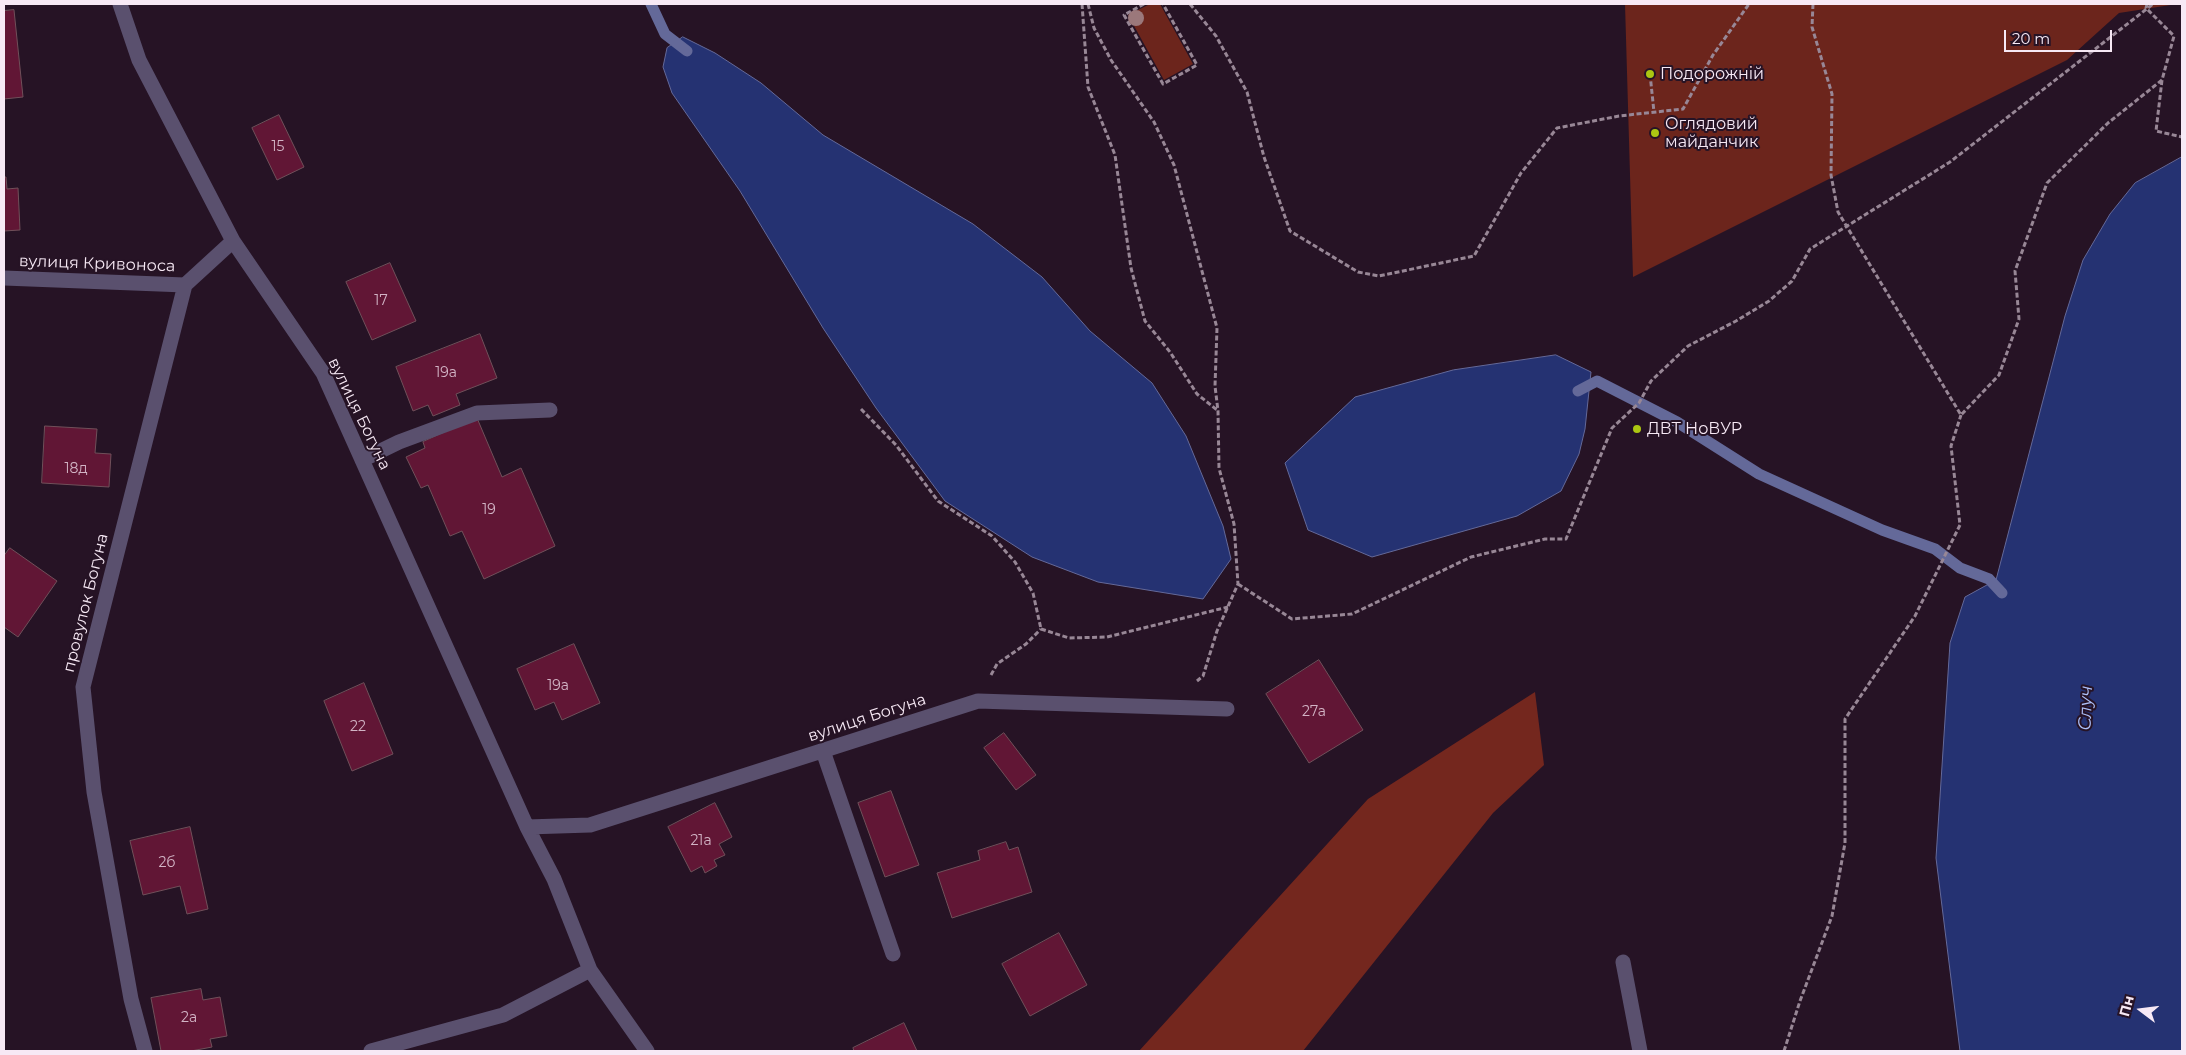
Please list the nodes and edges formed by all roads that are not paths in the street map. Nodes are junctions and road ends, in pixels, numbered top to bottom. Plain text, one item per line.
1 (120, 4) edge
2 (233, 241) junction
3 (4, 278) edge
4 (185, 285) junction
5 (550, 410) dead end
6 (362, 460) junction
7 (1227, 709) dead end
8 (823, 751) junction
9 (527, 827) junction
10 (893, 954) dead end
11 (1623, 962) dead end
12 (590, 970) junction
13 (145, 1051) edge
14 (371, 1051) edge
15 (647, 1051) edge
16 (1640, 1051) edge

1 - 2 street, вулиця Богуна
2 - 4 street, вулиця Кривоноса
2 - 6 street, вулиця Богуна
3 - 4 street, вулиця Кривоноса
4 - 13 street, провулок Богуна
5 - 6 street
6 - 9 street, вулиця Богуна
7 - 8 street, вулиця Богуна
8 - 9 street, вулиця Богуна
8 - 10 street
9 - 12 street, вулиця Богуна
11 - 16 street
12 - 14 street
12 - 15 street, вулиця Богуна

